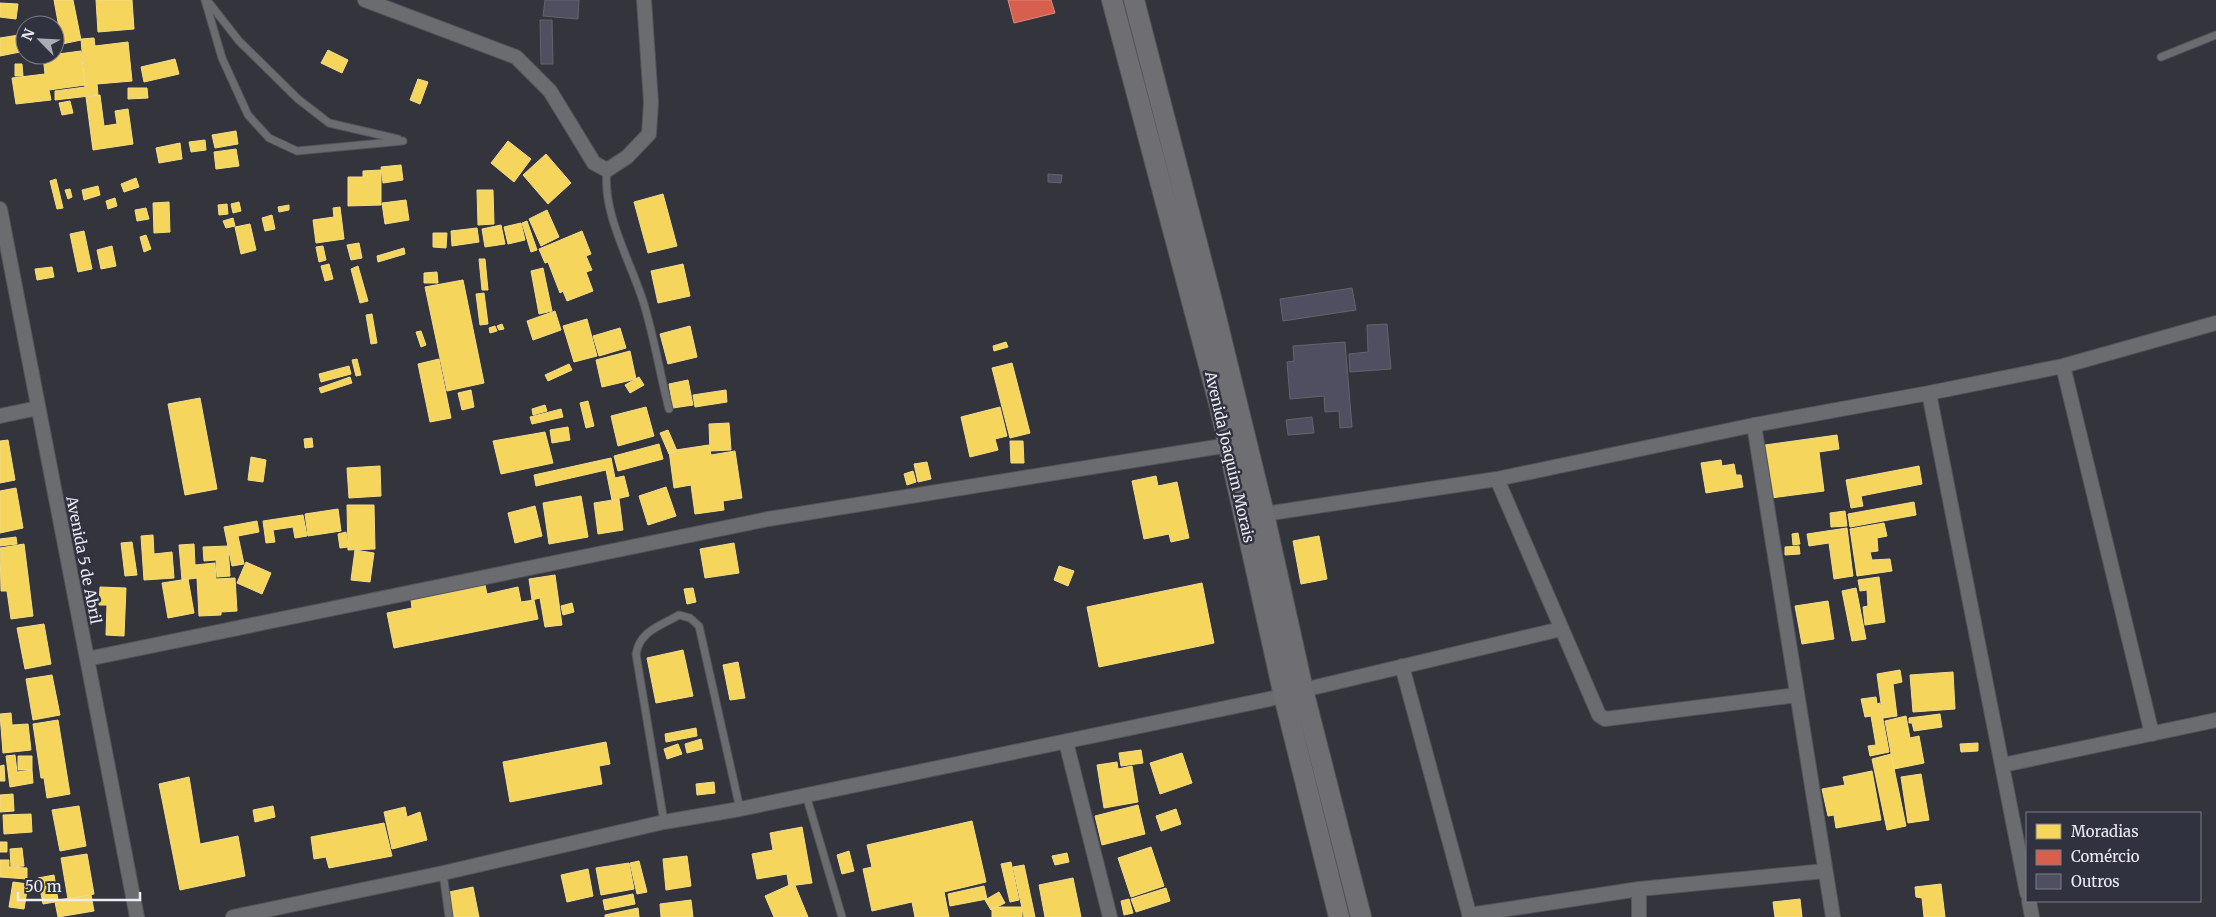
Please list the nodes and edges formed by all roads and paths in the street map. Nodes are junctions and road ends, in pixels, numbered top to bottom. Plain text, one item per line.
1 (206, 0) edge
2 (365, 0) edge
3 (644, 0) edge
4 (1112, 0) edge
5 (1134, 0) edge
6 (2216, 35) edge
7 (2160, 57) dead end
8 (607, 170) junction
9 (0, 209) edge
10 (2216, 323) edge
11 (2063, 366) junction
12 (1929, 393) junction
13 (38, 408) junction
14 (669, 409) dead end
15 (0, 416) edge
16 (1754, 425) junction
17 (1229, 445) junction
18 (1497, 479) junction
19 (1264, 514) junction
20 (1561, 629) junction
21 (87, 659) junction
22 (1402, 666) junction
23 (1303, 690) junction
24 (1797, 695) junction
25 (1284, 696) junction
26 (2216, 720) edge
27 (2152, 734) junction
28 (1066, 742) junction
29 (2003, 765) junction
30 (806, 795) junction
31 (740, 809) junction
32 (664, 822) junction
33 (1825, 871) junction
34 (443, 873) junction
35 (2026, 888) edge
36 (1639, 889) junction
37 (2029, 902) edge
38 (1470, 916) edge
39 (137, 917) edge
40 (233, 917) edge
41 (450, 917) edge
42 (842, 917) edge
43 (1110, 917) edge
44 (1339, 917) edge
45 (1361, 917) edge
46 (1639, 917) edge
47 (1832, 917) edge
48 (2032, 917) edge

1 - 1 lane
2 - 8 street
3 - 8 street
4 - 17 street, Avenida Joaquim Morais
5 - 19 street, Avenida Joaquim Morais
6 - 7 lane
8 - 14 lane
9 - 13 street, Avenida 5 de Abril
10 - 11 street
11 - 12 street
11 - 27 street
12 - 16 street
12 - 29 street
13 - 15 street
13 - 21 street, Avenida 5 de Abril
16 - 18 street
16 - 24 street
17 - 21 street
17 - 25 street, Avenida Joaquim Morais
18 - 19 street
18 - 20 street
19 - 23 street, Avenida Joaquim Morais
20 - 22 street
20 - 24 street
21 - 39 street, Avenida 5 de Abril
22 - 23 street
22 - 38 street
23 - 25 street
23 - 45 street, Avenida Joaquim Morais
24 - 33 street
25 - 28 street
25 - 44 street, Avenida Joaquim Morais
26 - 27 street
27 - 29 street
28 - 30 street
28 - 43 street
29 - 35 street
30 - 31 street
30 - 42 lane
31 - 32 street
31 - 32 lane
32 - 34 street
33 - 36 street
33 - 47 street
34 - 40 street
34 - 41 lane
36 - 38 street
36 - 46 street
37 - 48 street

